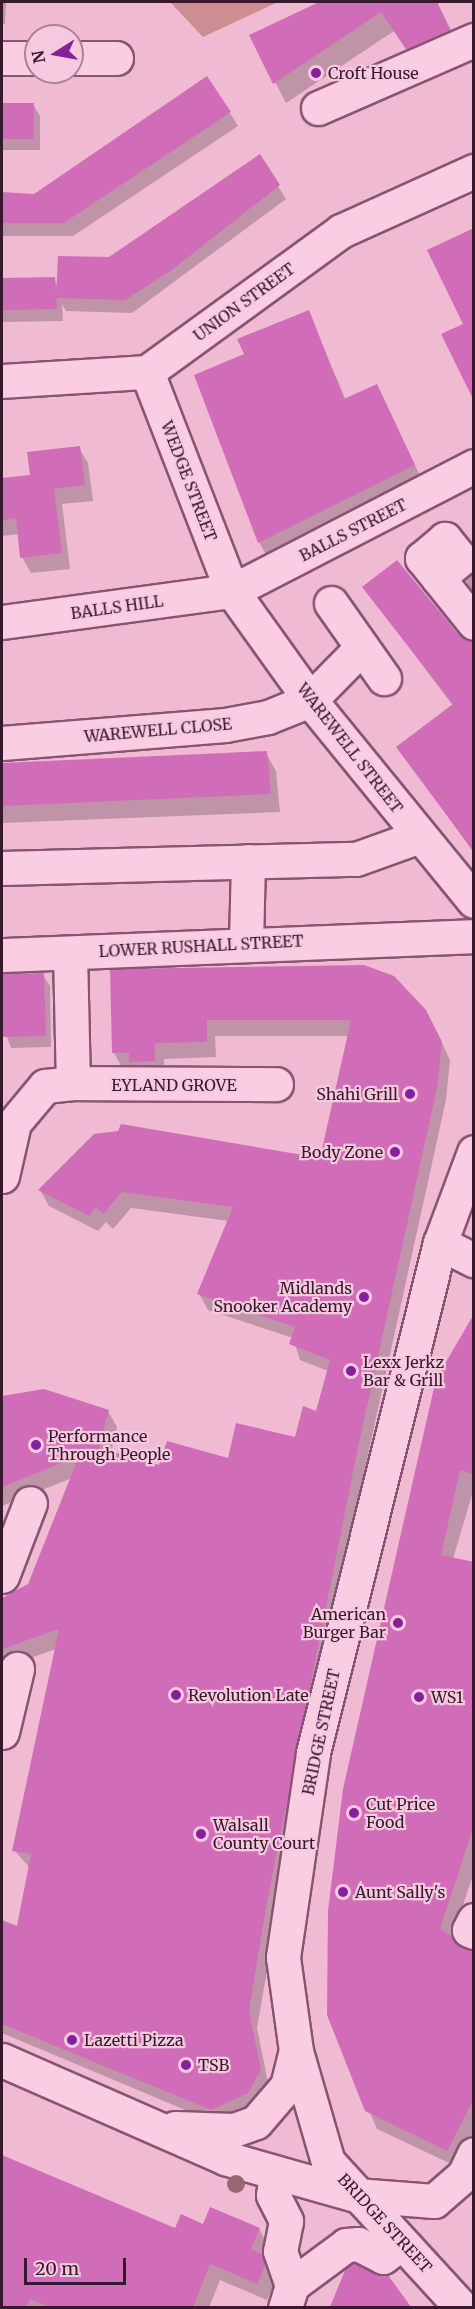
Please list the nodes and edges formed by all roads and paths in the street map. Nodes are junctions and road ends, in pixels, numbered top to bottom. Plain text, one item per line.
1 (474, 40) edge
2 (2, 58) edge
3 (24, 58) edge
4 (84, 58) edge
5 (116, 58) dead end
6 (318, 108) dead end
7 (474, 171) edge
8 (147, 372) junction
9 (2, 381) edge
10 (474, 466) edge
11 (438, 578) dead end
12 (232, 591) junction
13 (331, 603) dead end
14 (2, 622) edge
15 (474, 623) edge
16 (362, 647) junction
17 (384, 678) dead end
18 (310, 700) junction
19 (2, 743) edge
20 (420, 836) junction
21 (248, 861) junction
22 (2, 868) edge
23 (474, 901) edge
24 (474, 916) edge
25 (400, 936) junction
26 (474, 936) edge
27 (246, 943) junction
28 (70, 953) junction
29 (2, 955) edge
30 (73, 1083) junction
31 (276, 1084) dead end
32 (474, 1152) edge
33 (2, 1176) edge
34 (440, 1243) junction
35 (474, 1260) edge
36 (30, 1503) dead end
37 (2, 1576) edge
38 (17, 1670) dead end
39 (2, 1732) edge
40 (474, 1920) edge
41 (474, 1932) edge
42 (296, 2051) junction
43 (2, 2060) edge
44 (152, 2127) junction
45 (474, 2154) edge
46 (276, 2176) junction
47 (356, 2195) junction
48 (402, 2243) junction
49 (288, 2296) edge
50 (462, 2307) edge

1 - 6 street
2 - 3 street
4 - 5 street
7 - 8 street, UNION STREET
8 - 9 street
8 - 12 street, WEDGE STREET
10 - 12 street, BALLS STREET
11 - 15 street
12 - 14 street, BALLS HILL
12 - 18 street, WAREWELL STREET
13 - 16 street
16 - 17 street
16 - 18 street
18 - 19 street, WAREWELL CLOSE
18 - 20 street, WAREWELL STREET
20 - 21 street
20 - 23 street, WAREWELL STREET
21 - 22 street
21 - 27 street
24 - 25 street, LOWER RUSHALL STREET
25 - 26 street, LOWER RUSHALL STREET
25 - 27 street, LOWER RUSHALL STREET
27 - 28 street, LOWER RUSHALL STREET
28 - 29 street, LOWER RUSHALL STREET
28 - 30 street
30 - 31 street, EYLAND GROVE
30 - 33 street, EYLAND GROVE
32 - 34 street, BRIDGE STREET
34 - 35 street
34 - 42 street, BRIDGE STREET
36 - 37 street
38 - 39 street
40 - 41 street
42 - 44 street
42 - 47 street, BRIDGE STREET
43 - 44 street
44 - 46 street
45 - 47 street
46 - 47 street
46 - 49 street
47 - 48 street, BRIDGE STREET
48 - 49 street
48 - 50 street, BRIDGE STREET

